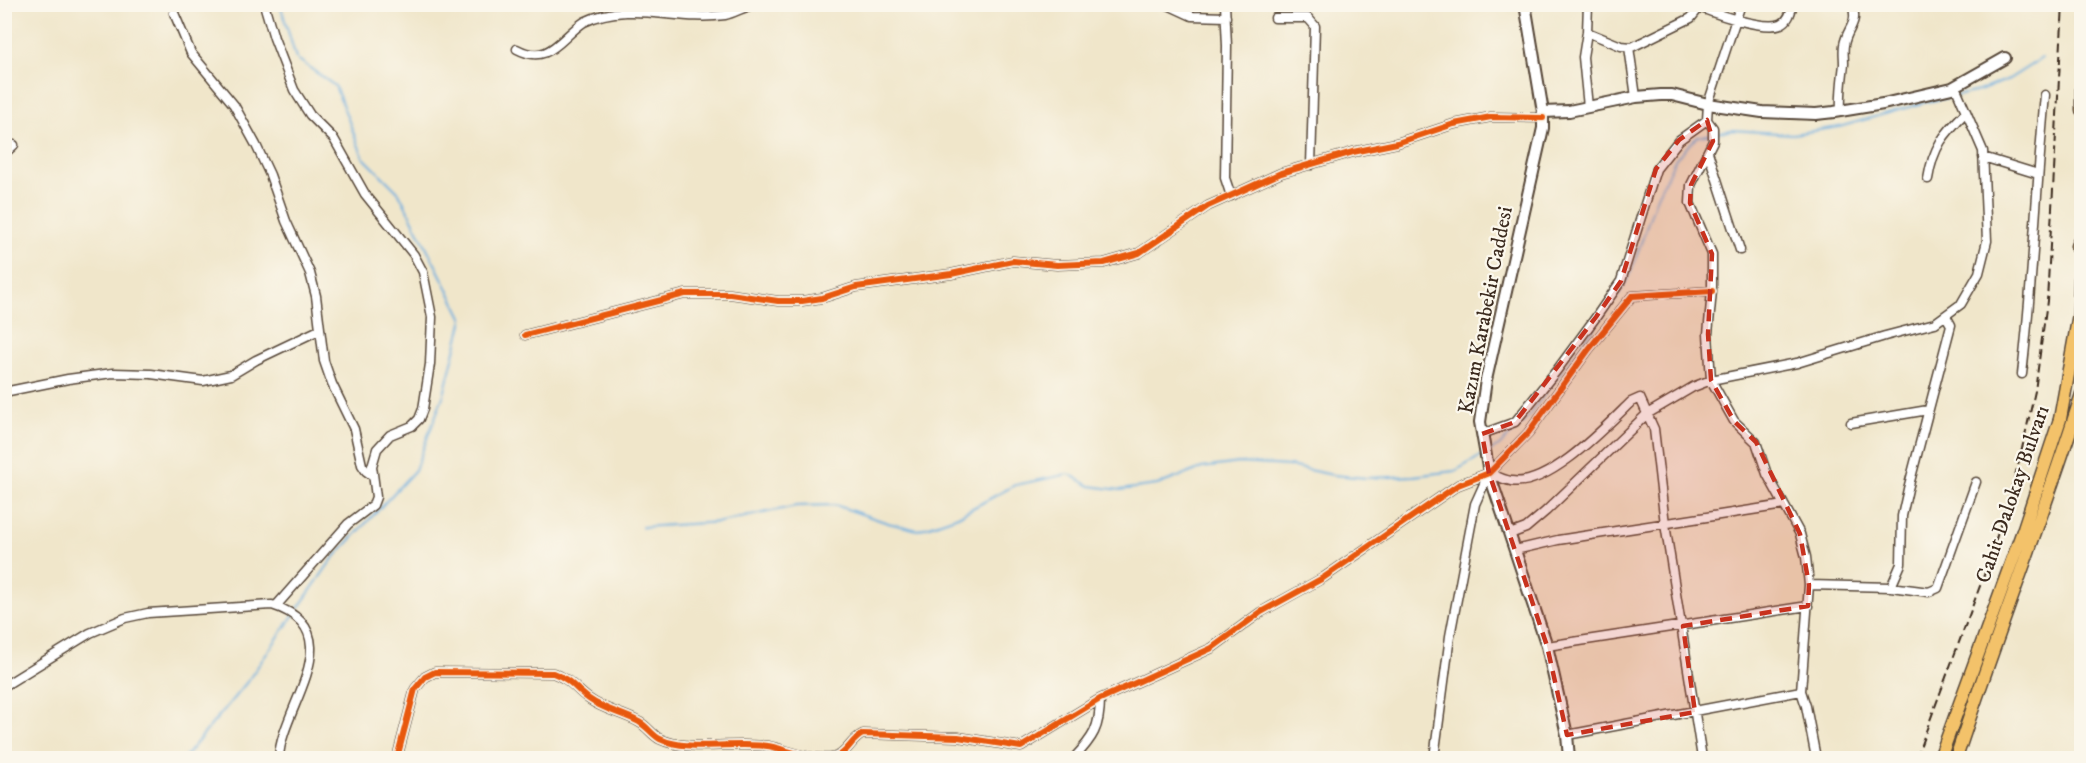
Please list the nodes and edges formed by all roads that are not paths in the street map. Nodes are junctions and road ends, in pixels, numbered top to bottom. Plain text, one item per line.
1 (264, 4) edge
2 (721, 4) edge
3 (1166, 4) edge
4 (1225, 4) edge
5 (1525, 4) edge
6 (1588, 4) edge
7 (1740, 4) edge
8 (1793, 4) edge
9 (1852, 4) edge
10 (750, 5) edge
11 (1696, 6) edge
12 (174, 13) dead end
13 (726, 15) junction
14 (1226, 17) junction
15 (1275, 18) dead end
16 (1736, 20) junction
17 (1587, 32) junction
18 (1629, 47) junction
19 (517, 49) dead end
20 (2005, 58) dead end
21 (2082, 76) edge
22 (1956, 89) junction
23 (2045, 95) dead end
24 (1636, 97) junction
25 (1708, 104) junction
26 (1588, 107) junction
27 (2082, 110) edge
28 (1841, 111) junction
29 (1966, 112) junction
30 (1543, 115) junction
31 (1707, 120) junction
32 (15, 146) dead end
33 (1708, 152) junction
34 (4, 154) edge
35 (1983, 157) junction
36 (1311, 165) junction
37 (2038, 174) junction
38 (1928, 179) dead end
39 (1231, 196) junction
40 (2082, 236) edge
41 (1740, 250) dead end
42 (2081, 258) edge
43 (1712, 291) junction
44 (1946, 315) junction
45 (319, 330) junction
46 (525, 335) dead end
47 (2022, 374) dead end
48 (1711, 380) junction
49 (4, 392) edge
50 (2082, 394) edge
51 (1928, 410) junction
52 (1647, 414) junction
53 (1851, 423) dead end
54 (1482, 434) junction
55 (1490, 473) junction
56 (373, 476) junction
57 (1977, 482) dead end
58 (1784, 505) junction
59 (1665, 524) junction
60 (1510, 534) junction
61 (1515, 550) junction
62 (1809, 585) junction
63 (1891, 587) junction
64 (1808, 606) junction
65 (281, 608) junction
66 (1683, 626) junction
67 (1547, 646) junction
68 (4, 686) edge
69 (1800, 691) junction
70 (1100, 699) junction
71 (1695, 712) junction
72 (1567, 735) junction
73 (279, 759) edge
74 (397, 759) edge
75 (1074, 759) edge
76 (1434, 759) edge
77 (1569, 759) edge
78 (1702, 759) edge
79 (1816, 759) edge
80 (1940, 759) edge
81 (1956, 759) edge

1 - 56 street
2 - 13 street
3 - 14 street
4 - 14 street
5 - 30 street, Kazım Karabekir Caddesi
6 - 17 street
7 - 16 street
8 - 16 street
9 - 28 street
10 - 13 street
11 - 16 street
11 - 18 street
12 - 45 street
13 - 19 street
14 - 39 street
15 - 36 street
16 - 25 street
17 - 18 street
17 - 26 street
18 - 24 street
20 - 22 street
21 - 27 main road
22 - 28 street
22 - 29 street
23 - 37 street
24 - 25 street
24 - 26 street
25 - 28 street
25 - 31 street
26 - 30 street
29 - 35 street
29 - 38 street
30 - 36 street
30 - 54 street, Kazım Karabekir Caddesi
31 - 33 street
31 - 54 street
32 - 34 street
33 - 41 street
33 - 43 street
35 - 37 street
35 - 44 street
36 - 39 street
37 - 47 street
39 - 46 street
40 - 42 main road, Cahit Dalokay Bulvarı
42 - 80 main road, Cahit Dalokay Bulvarı
43 - 48 street
43 - 55 street
44 - 48 street
44 - 51 street
45 - 49 street
45 - 56 street
48 - 52 street
48 - 58 street
50 - 81 main road, Cahit Dalokay Bulvarı
51 - 53 street
51 - 63 street
52 - 55 street
52 - 59 street
52 - 60 street
54 - 55 street, Kazım Karabekir Caddesi
55 - 60 street, Kazım Karabekir Caddesi
55 - 70 street
55 - 76 street
56 - 65 street
57 - 63 street
58 - 59 street
58 - 62 street
59 - 61 street
59 - 66 street
60 - 61 street, Kazım Karabekir Caddesi
61 - 67 street, Kazım Karabekir Caddesi
62 - 63 street
62 - 64 street
64 - 66 street
64 - 69 street
65 - 68 street
65 - 73 street
66 - 67 street
66 - 71 street
67 - 72 street, Kazım Karabekir Caddesi
69 - 71 street
69 - 79 street
70 - 74 street
70 - 75 street
71 - 72 street
71 - 78 street
72 - 77 street, Kazım Karabekir Caddesi

